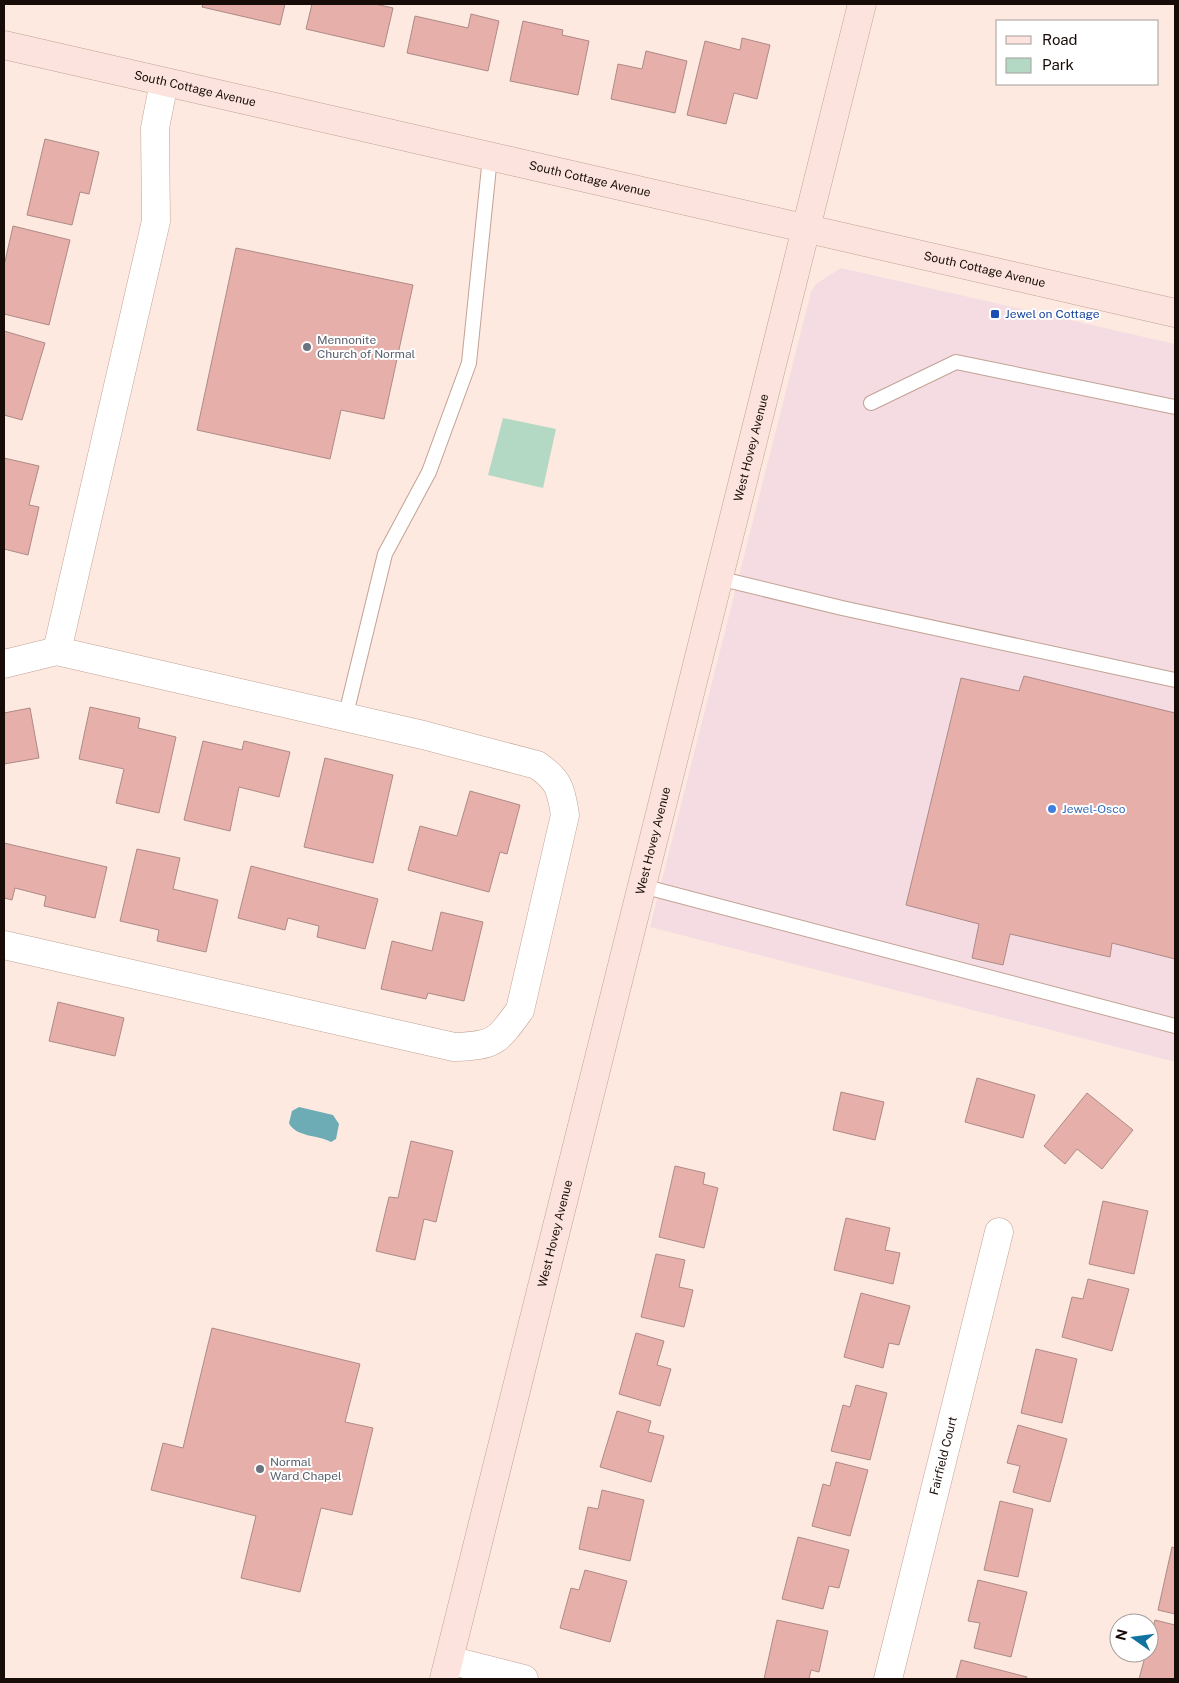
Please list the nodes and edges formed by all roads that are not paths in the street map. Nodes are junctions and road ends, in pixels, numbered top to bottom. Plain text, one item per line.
1 (862, 4) edge
2 (4, 46) edge
3 (164, 82) junction
4 (490, 156) junction
5 (805, 228) junction
6 (1175, 313) edge
7 (871, 403) dead end
8 (1175, 407) edge
9 (718, 578) junction
10 (57, 651) junction
11 (4, 664) edge
12 (1175, 680) edge
13 (345, 718) junction
14 (642, 886) junction
15 (4, 945) edge
16 (1175, 1026) edge
17 (998, 1232) dead end
18 (447, 1670) edge
19 (524, 1679) edge
20 (888, 1679) edge

1 - 5 street, West Hovey Avenue
2 - 3 street, South Cottage Avenue
3 - 4 street, South Cottage Avenue
3 - 10 street
4 - 5 street, South Cottage Avenue
4 - 13 lane
5 - 6 street, South Cottage Avenue
5 - 9 street, West Hovey Avenue
7 - 8 lane
9 - 12 lane
9 - 14 street, West Hovey Avenue
10 - 11 street
10 - 13 street
13 - 15 street
14 - 16 lane
14 - 18 street, West Hovey Avenue
17 - 20 street, Fairfield Court
18 - 19 street

